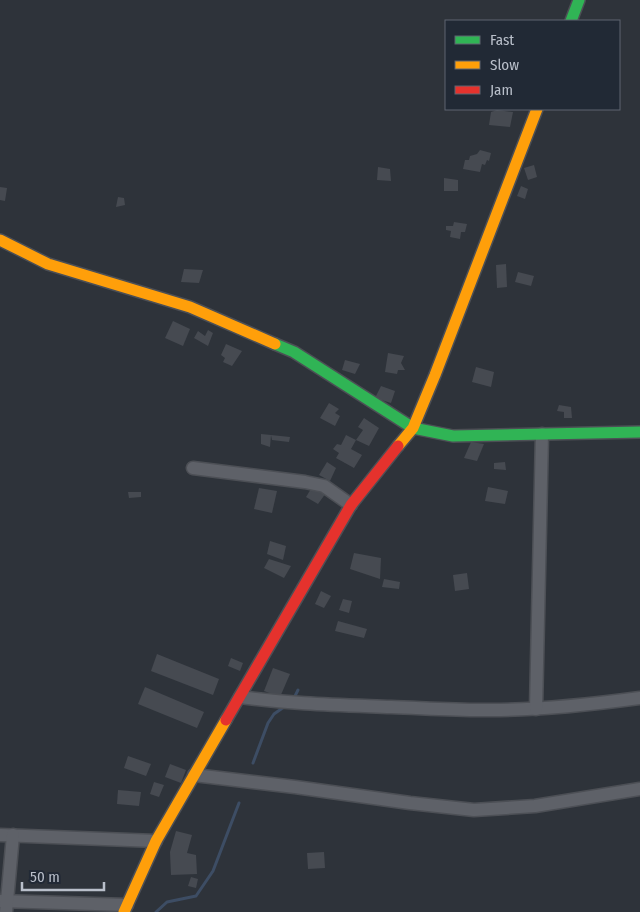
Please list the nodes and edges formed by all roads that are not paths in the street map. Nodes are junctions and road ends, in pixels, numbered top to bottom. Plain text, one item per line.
1 (579, 0) edge
2 (571, 20) edge
3 (537, 110) edge
4 (0, 240) edge
5 (413, 428) junction
6 (640, 432) edge
7 (542, 434) junction
8 (193, 468) dead end
9 (351, 505) junction
10 (240, 696) junction
11 (640, 698) edge
12 (536, 709) junction
13 (194, 775) junction
14 (640, 790) edge
15 (6, 835) edge
16 (156, 841) junction
17 (4, 905) edge
18 (125, 908) edge

1 - 2 street
3 - 5 street
4 - 5 street
5 - 7 street
5 - 9 street
6 - 7 street
7 - 12 street
8 - 9 street
9 - 10 street
10 - 12 street
10 - 13 street
11 - 12 street
13 - 14 street
13 - 16 street
15 - 16 street
15 - 17 street
16 - 18 street
17 - 18 street

